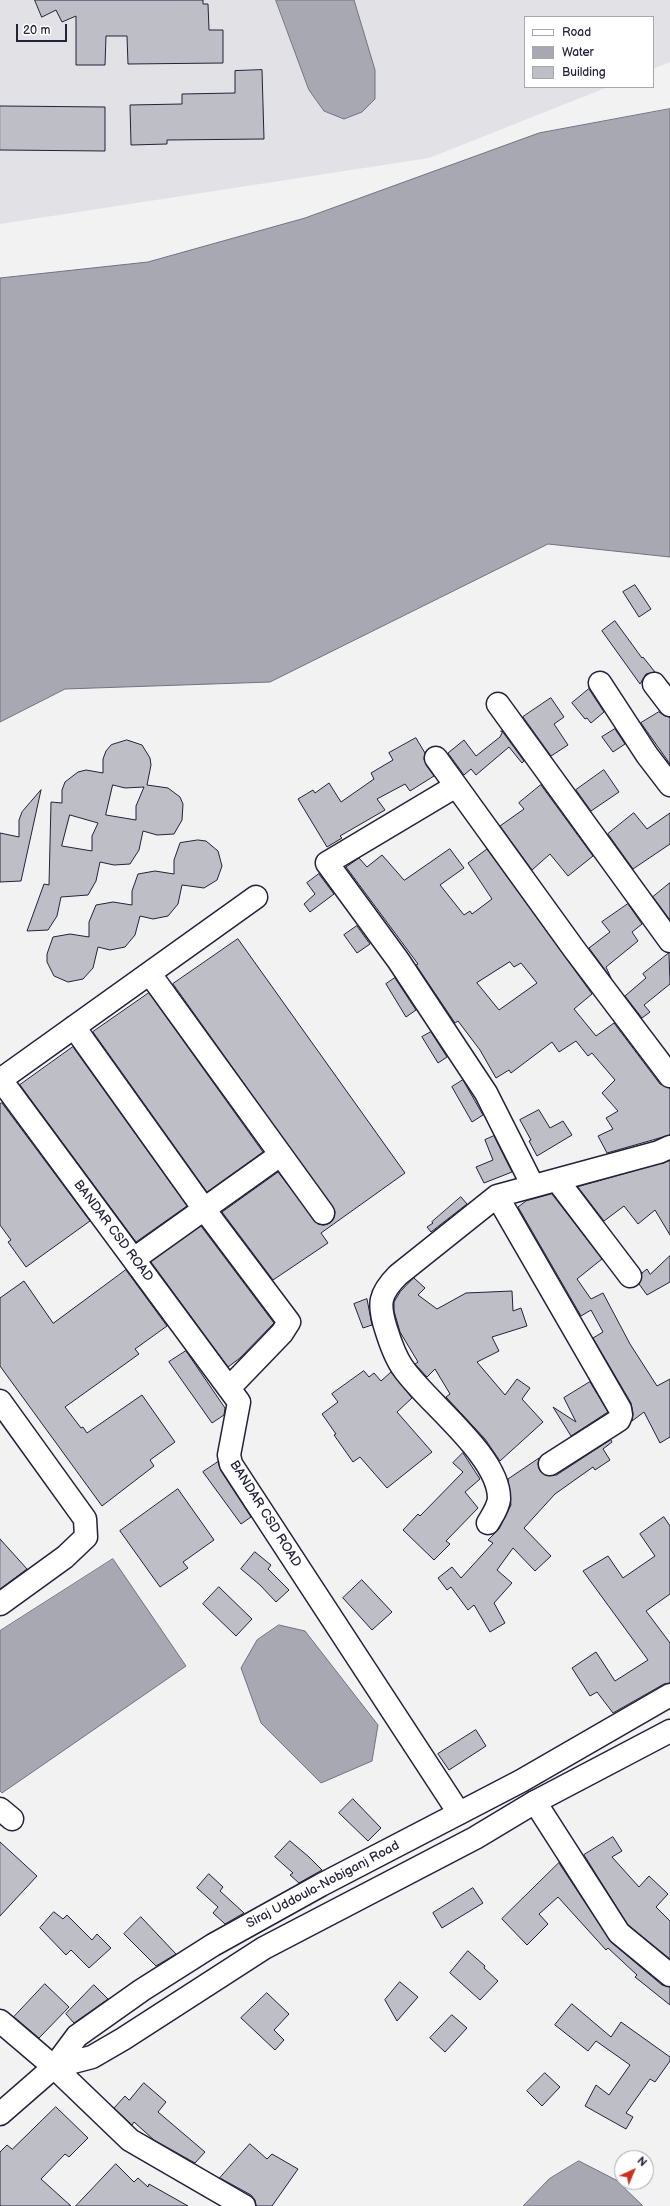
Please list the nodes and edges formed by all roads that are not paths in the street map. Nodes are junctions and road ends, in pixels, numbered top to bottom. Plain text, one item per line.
1 (600, 683) dead end
2 (654, 684) dead end
3 (498, 704) dead end
4 (670, 705) edge
5 (436, 758) dead end
6 (670, 785) edge
7 (456, 786) junction
8 (256, 897) dead end
9 (670, 941) edge
10 (150, 974) junction
11 (74, 1027) junction
12 (670, 1076) edge
13 (0, 1080) edge
14 (670, 1147) edge
15 (280, 1154) junction
16 (557, 1180) junction
17 (533, 1186) junction
18 (497, 1196) junction
19 (204, 1209) junction
20 (323, 1212) dead end
21 (134, 1259) junction
22 (630, 1276) dead end
23 (229, 1388) junction
24 (0, 1401) edge
25 (550, 1464) dead end
26 (488, 1523) dead end
27 (0, 1604) edge
28 (670, 1695) edge
29 (610, 1728) junction
30 (670, 1731) edge
31 (625, 1754) junction
32 (535, 1802) junction
33 (459, 1813) junction
34 (670, 1975) edge
35 (0, 2021) edge
36 (54, 2067) junction
37 (0, 2114) edge
38 (244, 2206) edge

1 - 6 street
2 - 4 street
3 - 9 street
5 - 7 street
7 - 12 street
7 - 17 street
8 - 10 street
10 - 11 street
10 - 15 street
11 - 13 street
11 - 19 street
13 - 21 street, BANDAR CSD ROAD
14 - 16 street
15 - 19 street
15 - 20 street
16 - 17 street
16 - 22 street
17 - 18 street
18 - 25 street
18 - 26 street
19 - 21 street
19 - 23 street
21 - 23 street, BANDAR CSD ROAD
23 - 33 street, BANDAR CSD ROAD
24 - 27 street
28 - 29 street, Siraj Uddoula-Nobiganj Road
29 - 31 street
29 - 33 street, Siraj Uddoula-Nobiganj Road
30 - 31 street, Siraj Uddoula-Nobiganj Road
31 - 32 street, Siraj Uddoula-Nobiganj Road
32 - 34 street
32 - 36 street, Siraj Uddoula-Nobiganj Road
33 - 36 street, Siraj Uddoula-Nobiganj Road
35 - 36 street
36 - 37 street, Siraj Uddoula-Nobiganj Road
36 - 38 street

